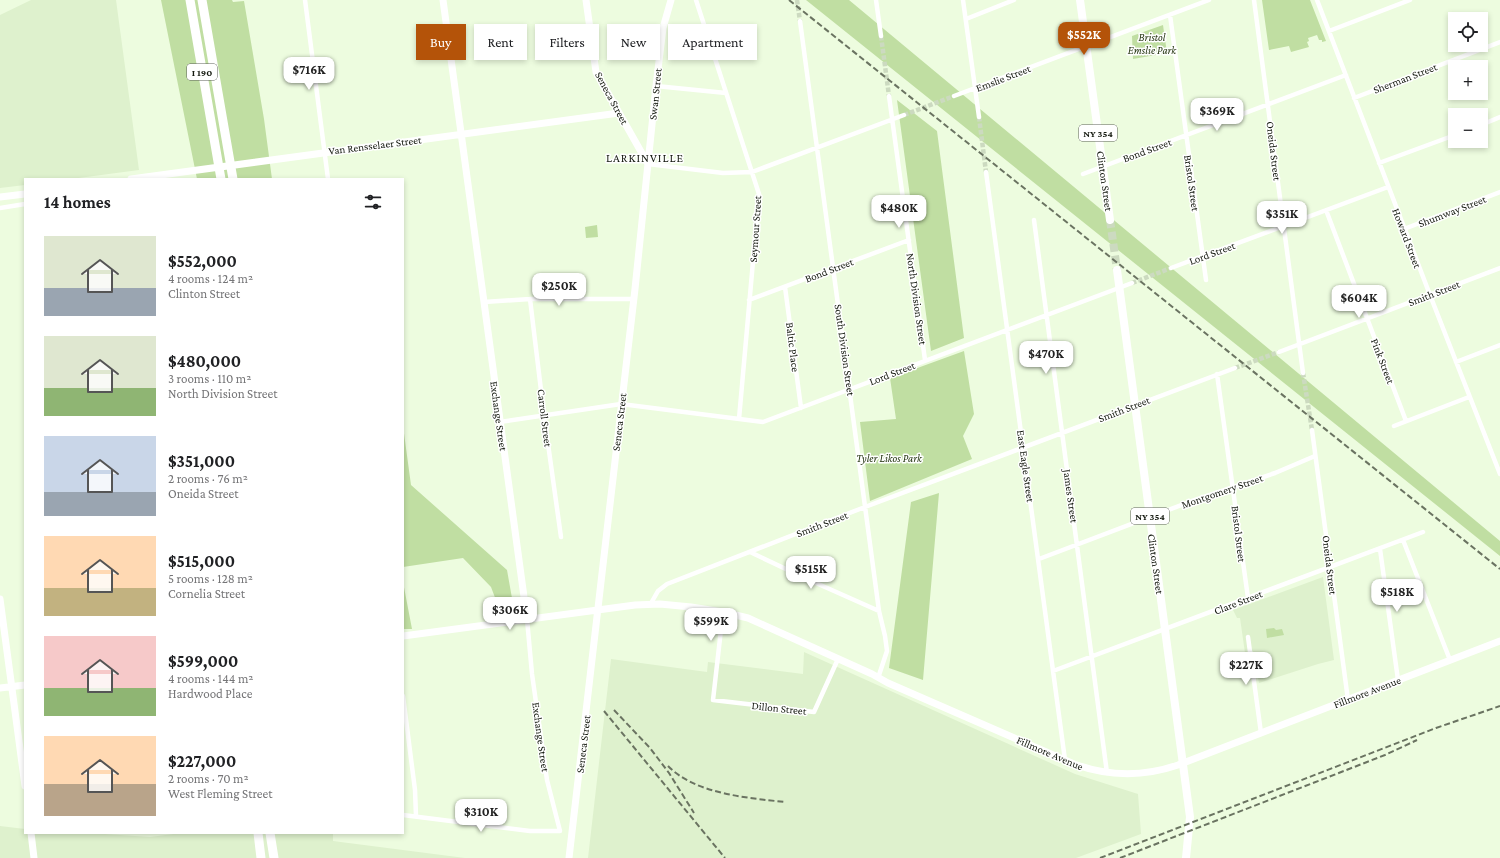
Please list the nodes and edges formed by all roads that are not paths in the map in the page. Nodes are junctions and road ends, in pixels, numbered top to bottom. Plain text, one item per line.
1 (190, 0) edge
2 (202, 0) edge
3 (305, 0) edge
4 (443, 0) edge
5 (586, 0) edge
6 (671, 0) edge
7 (696, 0) edge
8 (876, 0) edge
9 (963, 0) edge
10 (1014, 0) edge
11 (1080, 0) edge
12 (1209, 0) edge
13 (1254, 0) edge
14 (1317, 0) edge
15 (1410, 0) edge
16 (1170, 15) junction
17 (966, 19) junction
18 (800, 21) tunnel mouth
19 (1329, 31) junction
20 (881, 36) tunnel mouth
21 (1500, 42) edge
22 (1086, 46) junction
23 (1346, 75) junction
24 (656, 86) junction
25 (975, 88) junction
26 (726, 93) junction
27 (889, 96) tunnel mouth
28 (954, 96) tunnel mouth
29 (1354, 98) junction
30 (1268, 104) junction
31 (620, 113) junction
32 (904, 114) tunnel mouth
33 (979, 117) tunnel mouth
34 (1500, 117) edge
35 (892, 119) junction
36 (1488, 122) edge
37 (462, 134) junction
38 (1185, 135) junction
39 (1448, 137) edge
40 (817, 147) junction
41 (325, 152) junction
42 (648, 164) junction
43 (1379, 164) junction
44 (1103, 166) junction
45 (752, 172) junction
46 (986, 172) tunnel mouth
47 (1083, 174) dead end
48 (146, 178) edge
49 (220, 178) edge
50 (233, 178) edge
51 (328, 178) edge
52 (1388, 187) junction
53 (1500, 192) edge
54 (24, 194) edge
55 (0, 197) edge
56 (24, 204) edge
57 (0, 208) edge
58 (1326, 210) junction
59 (1034, 220) dead end
60 (1110, 220) tunnel mouth
61 (1284, 226) junction
62 (1404, 229) junction
63 (909, 240) junction
64 (1203, 256) junction
65 (1171, 268) tunnel mouth
66 (1500, 268) edge
67 (834, 269) junction
68 (1116, 270) tunnel mouth
69 (1206, 280) dead end
70 (1132, 283) tunnel mouth
71 (785, 287) junction
72 (1119, 288) junction
73 (1430, 295) junction
74 (530, 298) junction
75 (634, 299) junction
76 (749, 300) junction
77 (484, 302) junction
78 (1046, 315) junction
79 (1368, 318) junction
80 (1007, 329) junction
81 (1299, 344) junction
82 (1500, 345) edge
83 (1278, 352) tunnel mouth
84 (925, 360) junction
85 (1456, 362) junction
86 (1235, 368) tunnel mouth
87 (1303, 373) tunnel mouth
88 (1217, 374) junction
89 (850, 390) junction
90 (1469, 397) junction
91 (621, 404) junction
92 (1135, 405) junction
93 (801, 408) junction
94 (544, 415) junction
95 (740, 419) junction
96 (1406, 421) junction
97 (500, 422) junction
98 (1394, 426) dead end
99 (1312, 430) tunnel mouth
100 (1062, 433) junction
101 (1023, 447) junction
102 (1316, 456) junction
103 (1500, 474) edge
104 (1233, 486) junction
105 (865, 508) junction
106 (1150, 517) junction
107 (1424, 532) dead end
108 (561, 537) dead end
109 (1403, 540) junction
110 (1077, 545) junction
111 (1380, 549) junction
112 (750, 552) junction
113 (1039, 559) junction
114 (1330, 567) junction
115 (1248, 598) junction
116 (0, 599) edge
117 (650, 604) junction
118 (598, 610) junction
119 (879, 611) junction
120 (723, 612) junction
121 (527, 619) junction
122 (1165, 629) junction
123 (404, 636) edge
124 (1248, 637) dead end
125 (1500, 641) edge
126 (1092, 657) junction
127 (838, 659) junction
128 (1450, 660) junction
129 (1053, 671) junction
130 (878, 678) junction
131 (1398, 680) junction
132 (24, 685) edge
133 (12, 687) junction
134 (0, 688) edge
135 (1348, 700) junction
136 (404, 704) edge
137 (1261, 733) junction
138 (1065, 760) junction
139 (1183, 763) junction
140 (1107, 773) junction
141 (24, 777) edge
142 (404, 815) edge
143 (416, 816) junction
144 (31, 834) edge
145 (258, 834) edge
146 (270, 834) edge
147 (34, 858) edge
148 (261, 858) edge
149 (274, 858) edge
150 (569, 858) edge
151 (1186, 858) edge

1 - 49 highway, I 190
2 - 50 highway, I 190
3 - 41 street
4 - 37 street, Exchange Street
5 - 31 street, Seneca Street
6 - 24 street, Swan Street
7 - 26 street, Seymour Street
8 - 20 street
9 - 17 street
10 - 17 street
11 - 22 main road, Clinton Street / NY 354
12 - 16 street, Emslie Street
13 - 30 street, Oneida Street
14 - 19 street, Howard Street
15 - 19 street
16 - 22 street, Emslie Street
16 - 38 street, Bristol Street
17 - 25 street
18 - 40 street, South Division Street
19 - 23 street, Howard Street
21 - 29 street, Sherman Street
22 - 25 street, Emslie Street
22 - 44 main road, Clinton Street / NY 354
23 - 29 street, Howard Street
23 - 30 street, Bond Street
24 - 26 street
24 - 42 street, Swan Street
25 - 28 street, Emslie Street
25 - 33 street
26 - 45 street, Seymour Street
27 - 35 street, North Division Street
29 - 43 street, Howard Street
30 - 38 street, Bond Street
30 - 61 street, Oneida Street
31 - 37 street, Van Rensselaer Street
31 - 42 street, Seneca Street
32 - 35 street
34 - 36 street
35 - 40 street
35 - 63 street, North Division Street
37 - 41 street, Van Rensselaer Street
37 - 77 street, Exchange Street
38 - 44 street, Bond Street
38 - 64 street, Bristol Street
39 - 43 street
40 - 45 street
40 - 67 street, South Division Street
41 - 48 street, Van Rensselaer Street
41 - 51 street
42 - 45 street
42 - 75 street, Seneca Street
43 - 52 street, Howard Street
44 - 47 street, Bond Street
44 - 60 main road, Clinton Street / NY 354
45 - 76 street, Seymour Street
46 - 80 street, East Eagle Street
52 - 58 street, Lord Street
52 - 62 street, Howard Street
53 - 62 street, Shumway Street
54 - 55 street
56 - 57 street
58 - 61 street, Lord Street
58 - 79 street, Pink Street
59 - 78 street, James Street
61 - 64 street, Lord Street
61 - 81 street, Oneida Street
62 - 73 street, Howard Street
63 - 67 street, Bond Street
63 - 84 street, North Division Street
64 - 65 street, Lord Street
64 - 69 street, Bristol Street
66 - 73 street, Smith Street
67 - 71 street, Bond Street
67 - 89 street, South Division Street
68 - 72 main road, Clinton Street / NY 354
70 - 72 street, Lord Street
71 - 76 street, Bond Street
71 - 93 street, Baltic Place
72 - 78 street, Lord Street
72 - 92 main road, Clinton Street / NY 354
73 - 79 street, Smith Street
73 - 85 street, Howard Street
74 - 75 street
74 - 77 street
74 - 94 street, Carroll Street
75 - 91 street, Seneca Street
76 - 95 street, Seymour Street
77 - 97 street, Exchange Street
78 - 80 street, Lord Street
78 - 100 street, James Street
79 - 81 street, Smith Street
79 - 96 street, Pink Street
80 - 84 street, Lord Street
80 - 101 street, East Eagle Street
81 - 83 street, Smith Street
81 - 87 street, Oneida Street
82 - 85 street
84 - 89 street, Lord Street
85 - 90 street, Howard Street
86 - 88 street, Smith Street
88 - 92 street, Smith Street
88 - 104 street, Bristol Street
89 - 93 street, Lord Street
89 - 105 street, South Division Street
90 - 96 street
90 - 103 street, Howard Street
91 - 94 street, Lord Street
91 - 95 street, Lord Street
91 - 118 street, Seneca Street
92 - 100 street, Smith Street
92 - 106 main road, Clinton Street / NY 354
93 - 95 street, Lord Street
94 - 97 street, Lord Street
94 - 108 street, Carroll Street
96 - 98 street
97 - 121 street, Exchange Street
99 - 102 street, Oneida Street
100 - 101 street, Smith Street
100 - 110 street, James Street
101 - 105 street, Smith Street
101 - 113 street, East Eagle Street
102 - 104 street, Montgomery Street
102 - 114 street, Oneida Street
104 - 106 street, Montgomery Street
104 - 115 street, Bristol Street
105 - 112 street, Smith Street
105 - 119 street, South Division Street
106 - 110 street, Montgomery Street
106 - 122 main road, Clinton Street / NY 354
107 - 109 street, Clare Street
109 - 111 street, Clare Street
109 - 128 street
110 - 113 street, Montgomery Street
110 - 126 street, James Street
111 - 114 street, Clare Street
111 - 131 street
112 - 117 street, Smith Street
112 - 119 street
113 - 129 street, East Eagle Street
114 - 115 street, Clare Street
114 - 135 street, Oneida Street
115 - 122 street, Clare Street
116 - 133 street
117 - 118 street
117 - 120 street, Fillmore Avenue
118 - 121 street
118 - 150 street, Seneca Street
119 - 130 street, South Division Street
120 - 127 street, Fillmore Avenue
120 - 127 street, Dillon Street
121 - 123 street
121 - 143 street, Exchange Street
122 - 126 street, Clare Street
122 - 139 main road, Clinton Street / NY 354
124 - 137 street
125 - 128 street, Fillmore Avenue
126 - 129 street, Clare Street
126 - 140 street, James Street
127 - 130 street, Fillmore Avenue
128 - 131 street, Fillmore Avenue
129 - 138 street, East Eagle Street
130 - 138 street, Fillmore Avenue
131 - 135 street, Fillmore Avenue
132 - 133 street
133 - 134 street
133 - 141 street
135 - 137 street, Fillmore Avenue
136 - 143 street
137 - 139 street, Fillmore Avenue
138 - 140 street, Fillmore Avenue
139 - 140 street, Fillmore Avenue
139 - 151 main road, Clinton Street / NY 354
142 - 143 street
144 - 147 street
145 - 148 highway
146 - 149 highway

